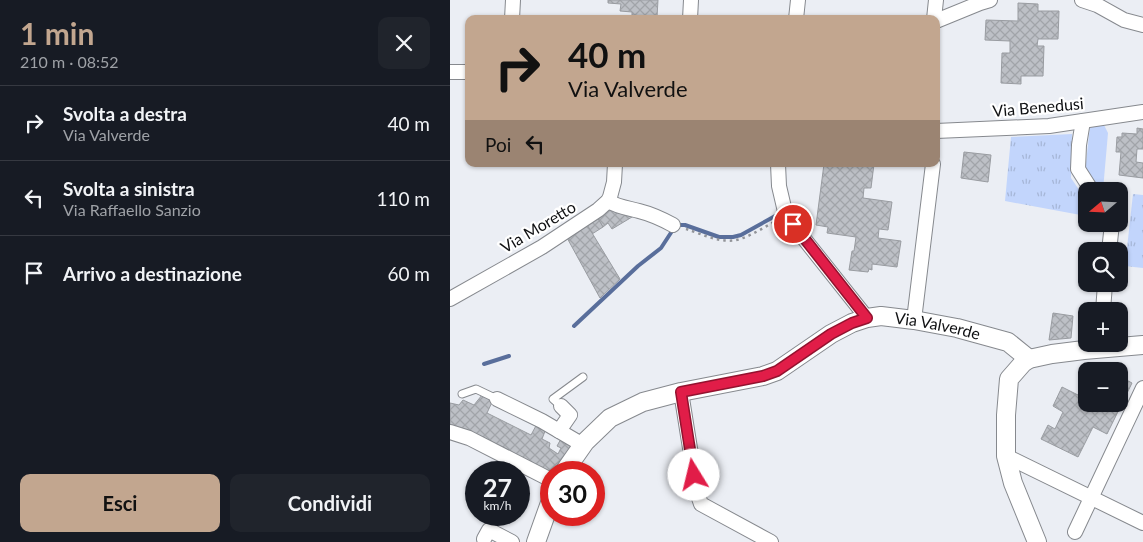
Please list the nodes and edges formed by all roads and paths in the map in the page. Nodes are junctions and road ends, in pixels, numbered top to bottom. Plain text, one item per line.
1 (513, 0) edge
2 (691, 0) edge
3 (798, 0) edge
4 (936, 0) edge
5 (990, 0) edge
6 (1082, 0) edge
7 (512, 15) edge
8 (690, 15) edge
9 (796, 15) edge
10 (935, 15) edge
11 (940, 19) edge
12 (1143, 25) edge
13 (1143, 112) edge
14 (1083, 121) junction
15 (940, 132) edge
16 (615, 167) edge
17 (778, 167) edge
18 (933, 167) edge
19 (1086, 182) edge
20 (608, 201) junction
21 (781, 219) dead end
22 (678, 227) joint
23 (450, 299) edge
24 (867, 318) junction
25 (914, 320) junction
26 (1128, 345) edge
27 (1143, 345) edge
28 (1078, 350) edge
29 (1029, 359) junction
30 (583, 377) dead end
31 (1143, 388) edge
32 (681, 392) junction
33 (462, 394) dead end
34 (497, 399) joint
35 (561, 406) joint
36 (559, 431) junction
37 (450, 432) edge
38 (583, 445) junction
39 (1006, 456) junction
40 (572, 461) edge
41 (540, 474) edge
42 (1092, 498) junction
43 (1143, 523) edge
44 (542, 526) edge
45 (1076, 532) dead end
46 (483, 541) edge
47 (512, 542) edge
48 (536, 542) edge
49 (771, 542) edge
50 (1037, 542) edge

1 - 7 street
2 - 8 street
3 - 9 street
4 - 10 street
5 - 11 street
6 - 12 street
13 - 14 street, Via Benedusi
14 - 15 street, Via Benedusi
14 - 19 street
16 - 20 street
17 - 24 street
18 - 25 street
20 - 22 street
20 - 23 street, Via Moretto
21 - 22 path
24 - 25 street, Via Valverde
24 - 32 street, Via Valverde
25 - 29 street, Via Valverde
26 - 27 street
28 - 29 street
29 - 39 street
30 - 35 lane
31 - 42 street
32 - 38 street, Via Valverde
32 - 49 street
33 - 34 lane
34 - 36 street
35 - 36 street
36 - 38 street
37 - 41 street
38 - 40 street, Via Valverde
39 - 42 street
39 - 50 street
42 - 43 street
42 - 45 street
44 - 48 street
46 - 47 street

